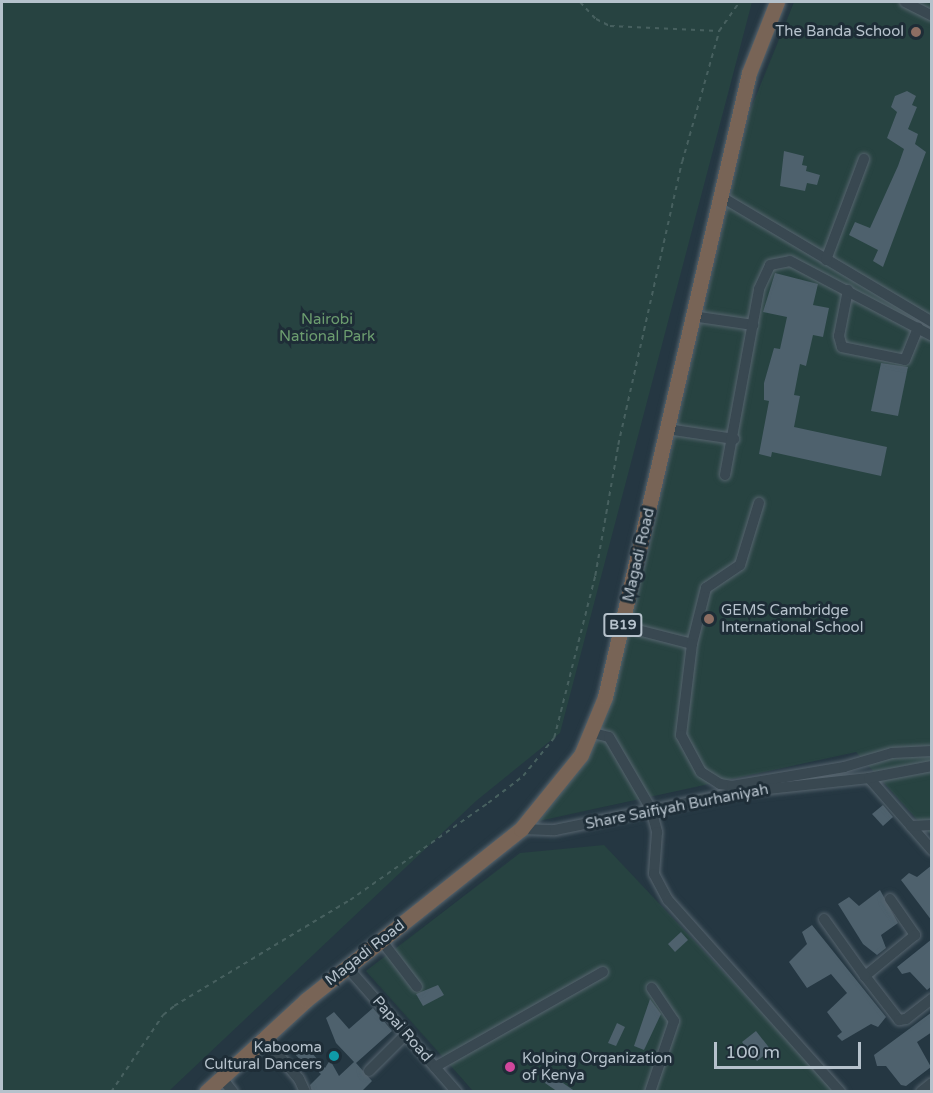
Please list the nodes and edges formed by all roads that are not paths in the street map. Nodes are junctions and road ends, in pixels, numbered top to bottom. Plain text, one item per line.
1 (777, 2) edge
2 (905, 2) edge
3 (932, 16) edge
4 (864, 159) dead end
5 (720, 196) junction
6 (826, 260) junction
7 (848, 290) junction
8 (692, 316) junction
9 (932, 322) edge
10 (753, 325) junction
11 (918, 328) junction
12 (932, 336) edge
13 (667, 429) junction
14 (734, 439) junction
15 (725, 475) dead end
16 (759, 503) dead end
17 (622, 626) junction
18 (692, 644) junction
19 (593, 733) junction
20 (932, 751) edge
21 (932, 766) edge
22 (869, 778) junction
23 (651, 809) junction
24 (932, 825) edge
25 (911, 826) junction
26 (521, 830) junction
27 (932, 850) edge
28 (890, 899) dead end
29 (824, 918) dead end
30 (381, 940) junction
31 (347, 966) junction
32 (603, 972) dead end
33 (865, 976) junction
34 (417, 987) dead end
35 (652, 988) dead end
36 (932, 999) edge
37 (406, 1034) junction
38 (263, 1037) junction
39 (435, 1067) junction
40 (369, 1071) dead end
41 (220, 1076) junction
42 (932, 1083) edge
43 (206, 1092) edge
44 (233, 1092) edge
45 (305, 1092) edge
46 (457, 1092) edge
47 (650, 1092) edge
48 (840, 1092) edge
49 (921, 1092) edge

1 - 5 highway, Magadi Road / B19
2 - 3 street
4 - 6 street
5 - 6 street
5 - 8 highway, Magadi Road / B19
6 - 9 street
7 - 10 street
7 - 11 street
7 - 11 street
8 - 10 street
8 - 13 highway, Magadi Road / B19
10 - 14 street
11 - 12 street
13 - 14 street
13 - 17 highway, Magadi Road / B19
14 - 15 street
16 - 18 street
17 - 18 street
17 - 19 highway, Magadi Road / B19
18 - 20 street
19 - 23 street
19 - 26 highway, Magadi Road / B19
21 - 22 street, Share Saifiyah Burhaniyah
22 - 23 street, Share Saifiyah Burhaniyah
22 - 25 street
23 - 26 street, Share Saifiyah Burhaniyah
23 - 48 street
24 - 25 street
25 - 27 street
26 - 30 highway, Magadi Road / B19
28 - 33 street
29 - 33 street
30 - 31 highway, Magadi Road / B19
30 - 34 street
31 - 37 street, Papai Road
31 - 38 highway, Magadi Road / B19
32 - 39 street
33 - 36 street
35 - 47 street
37 - 39 street, Papai Road
37 - 40 street
38 - 41 highway, Magadi Road / B19
38 - 45 street
39 - 46 street, Papai Road
41 - 43 highway, Magadi Road / B19
41 - 44 street
42 - 49 street

